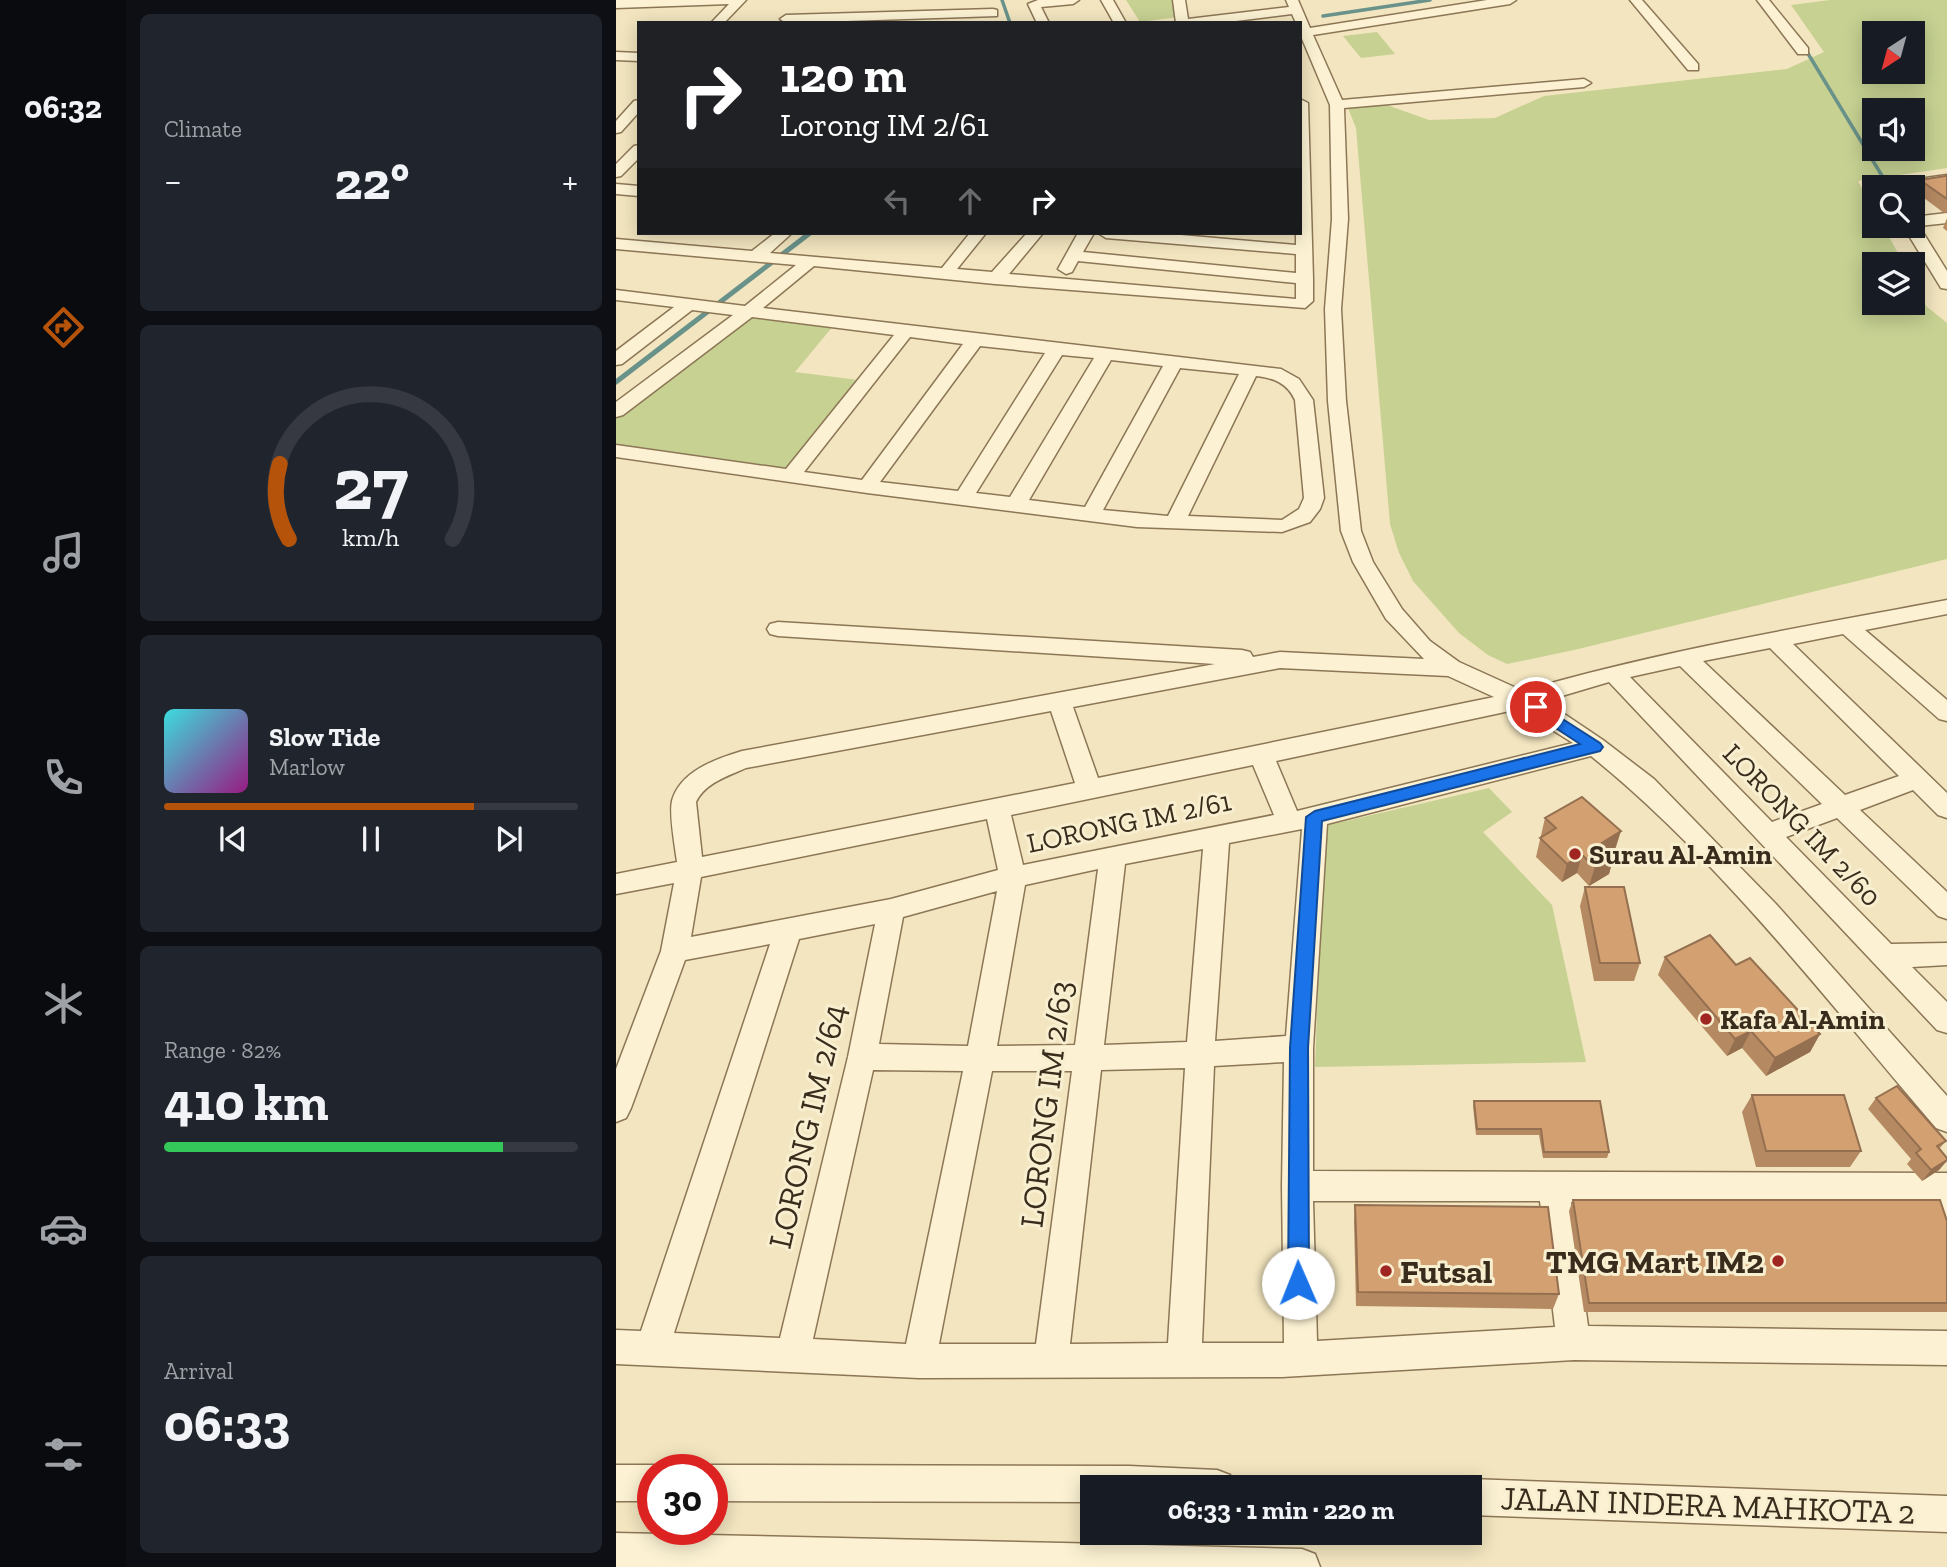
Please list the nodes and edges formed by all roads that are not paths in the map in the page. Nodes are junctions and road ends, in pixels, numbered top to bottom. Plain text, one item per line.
1 (739, 0) edge
2 (1073, 0) edge
3 (1107, 0) edge
4 (1179, 0) edge
5 (1232, 0) edge
6 (1510, 0) edge
7 (1636, 0) edge
8 (1763, 0) edge
9 (691, 1) edge
10 (616, 4) edge
11 (630, 4) junction
12 (1294, 5) edge
13 (992, 12) edge
14 (616, 15) edge
15 (674, 16) dead end
16 (788, 17) edge
17 (1236, 17) junction
18 (954, 18) edge
19 (892, 19) edge
20 (837, 20) edge
21 (719, 21) edge
22 (1042, 21) edge
23 (1119, 21) edge
24 (1184, 21) edge
25 (1202, 21) edge
26 (1302, 21) edge
27 (1302, 22) edge
28 (1307, 32) junction
29 (1803, 51) dead end
30 (1693, 67) dead end
31 (1584, 83) dead end
32 (635, 100) edge
33 (1302, 104) edge
34 (1336, 104) junction
35 (1316, 124) edge
36 (616, 129) edge
37 (616, 147) edge
38 (637, 149) edge
39 (637, 151) edge
40 (1302, 152) edge
41 (616, 173) edge
42 (1947, 179) edge
43 (1925, 183) edge
44 (616, 189) edge
45 (637, 191) edge
46 (1947, 218) edge
47 (1925, 222) edge
48 (783, 235) edge
49 (976, 235) edge
50 (1033, 235) edge
51 (1085, 235) edge
52 (1163, 235) edge
53 (1302, 235) edge
54 (1194, 237) edge
55 (1923, 238) edge
56 (1250, 239) edge
57 (616, 244) edge
58 (1302, 250) junction
59 (757, 257) junction
60 (1074, 257) junction
61 (1939, 258) edge
62 (805, 261) junction
63 (945, 274) junction
64 (995, 279) junction
65 (1305, 279) junction
66 (1054, 284) junction
67 (1947, 284) edge
68 (616, 295) edge
69 (689, 304) junction
70 (748, 312) junction
71 (906, 331) junction
72 (975, 341) junction
73 (1056, 350) junction
74 (1105, 355) junction
75 (616, 360) edge
76 (1174, 362) junction
77 (1250, 370) junction
78 (616, 411) edge
79 (616, 451) edge
80 (791, 476) junction
81 (867, 487) junction
82 (964, 497) junction
83 (1016, 504) junction
84 (1091, 514) junction
85 (1174, 524) junction
86 (1937, 610) edge
87 (1847, 627) junction
88 (778, 629) dead end
89 (1947, 629) edge
90 (1776, 641) junction
91 (1685, 657) junction
92 (1280, 660) junction
93 (1451, 668) junction
94 (1613, 673) junction
95 (1522, 700) junction
96 (1059, 701) junction
97 (1947, 713) edge
98 (1595, 747) junction
99 (1261, 755) junction
100 (1917, 779) junction
101 (1089, 789) junction
102 (1843, 807) junction
103 (1947, 808) edge
104 (997, 810) junction
105 (1302, 820) junction
106 (1766, 834) junction
107 (1217, 835) junction
108 (1113, 856) junction
109 (690, 868) junction
110 (1013, 878) junction
111 (616, 884) edge
112 (1947, 908) edge
113 (891, 910) junction
114 (789, 928) junction
115 (675, 951) junction
116 (1947, 954) edge
117 (1884, 956) junction
118 (1947, 1021) edge
119 (1299, 1048) junction
120 (1200, 1056) junction
121 (862, 1057) junction
122 (1090, 1059) junction
123 (980, 1060) junction
124 (616, 1108) edge
125 (1947, 1118) edge
126 (1297, 1186) junction
127 (1554, 1187) junction
128 (1944, 1197) edge
129 (1574, 1343) junction
130 (616, 1348) edge
131 (1947, 1348) edge
132 (652, 1349) junction
133 (792, 1357) junction
134 (1301, 1358) junction
135 (1184, 1359) junction
136 (1051, 1360) junction
137 (919, 1361) junction
138 (616, 1483) edge
139 (637, 1483) edge
140 (728, 1483) edge
141 (1080, 1486) edge
142 (1482, 1497) edge
143 (1947, 1514) edge
144 (616, 1551) edge
145 (1125, 1554) edge
146 (1302, 1567) edge

1 - 9 street
1 - 21 street
2 - 22 street
3 - 23 street
4 - 24 street
5 - 17 street
6 - 28 street
7 - 30 street
8 - 29 street
9 - 11 street
9 - 15 street
10 - 11 street
11 - 14 street
12 - 17 street
12 - 26 street
13 - 18 street
16 - 20 street
17 - 25 street
18 - 19 street
19 - 20 street
27 - 28 street
28 - 34 street
31 - 34 street
32 - 36 street
33 - 35 street
34 - 35 street
35 - 40 street
35 - 93 street
37 - 38 street
39 - 41 street
42 - 43 street
44 - 45 street
46 - 47 street
48 - 59 street
49 - 63 street
50 - 64 street
51 - 60 street
52 - 54 street
53 - 58 street
54 - 56 street
55 - 61 street
56 - 58 street
57 - 59 street
58 - 65 street
59 - 62 street
60 - 65 street
60 - 66 street
61 - 67 street
62 - 63 street
62 - 70 street
63 - 64 street
64 - 66 street
65 - 66 street
68 - 69 street
69 - 70 street
69 - 75 street
70 - 71 street
70 - 78 street
71 - 72 street
71 - 80 street
72 - 73 street
72 - 81 street
73 - 74 street
73 - 82 street
74 - 76 street
74 - 83 street
76 - 77 street
76 - 84 street
77 - 85 street
77 - 85 street
79 - 80 street
80 - 81 street
81 - 82 street
82 - 83 street
83 - 84 street
84 - 85 street
86 - 87 street
86 - 89 street
87 - 90 street
87 - 97 street
88 - 92 street
90 - 91 street
90 - 100 street
91 - 94 street
91 - 102 street
92 - 93 street
92 - 96 street
93 - 95 street
94 - 95 street
94 - 106 street, LORONG IM 2/60
95 - 98 street
95 - 99 street
96 - 101 street
96 - 109 street
98 - 105 street, LORONG IM 2/61
98 - 125 street
99 - 101 street
99 - 105 street
100 - 102 street
100 - 103 street
101 - 104 street
102 - 106 street
102 - 112 street
104 - 109 street
104 - 110 street
105 - 107 street, LORONG IM 2/61
105 - 119 street
106 - 117 street, LORONG IM 2/60
107 - 108 street, LORONG IM 2/61
107 - 120 street
108 - 110 street, LORONG IM 2/61
108 - 122 street, LORONG IM 2/63
109 - 111 street
109 - 115 street
110 - 113 street, LORONG IM 2/61
110 - 123 street
113 - 114 street, LORONG IM 2/61
113 - 121 street, LORONG IM 2/64
114 - 115 street, LORONG IM 2/61
114 - 132 street
115 - 124 street
116 - 117 street
117 - 118 street, LORONG IM 2/60
119 - 120 street
119 - 126 street
120 - 122 street
120 - 135 street
121 - 123 street
121 - 133 street, LORONG IM 2/64
122 - 123 street
122 - 136 street, LORONG IM 2/63
123 - 137 street
126 - 127 street
126 - 134 street
127 - 128 street
127 - 129 street
129 - 131 street
129 - 134 street
130 - 132 street
132 - 133 street
133 - 137 street
134 - 135 street
135 - 136 street
136 - 137 street
138 - 139 street
140 - 141 street
142 - 143 street, JALAN INDERA MAHKOTA 2
144 - 145 street
145 - 146 street

